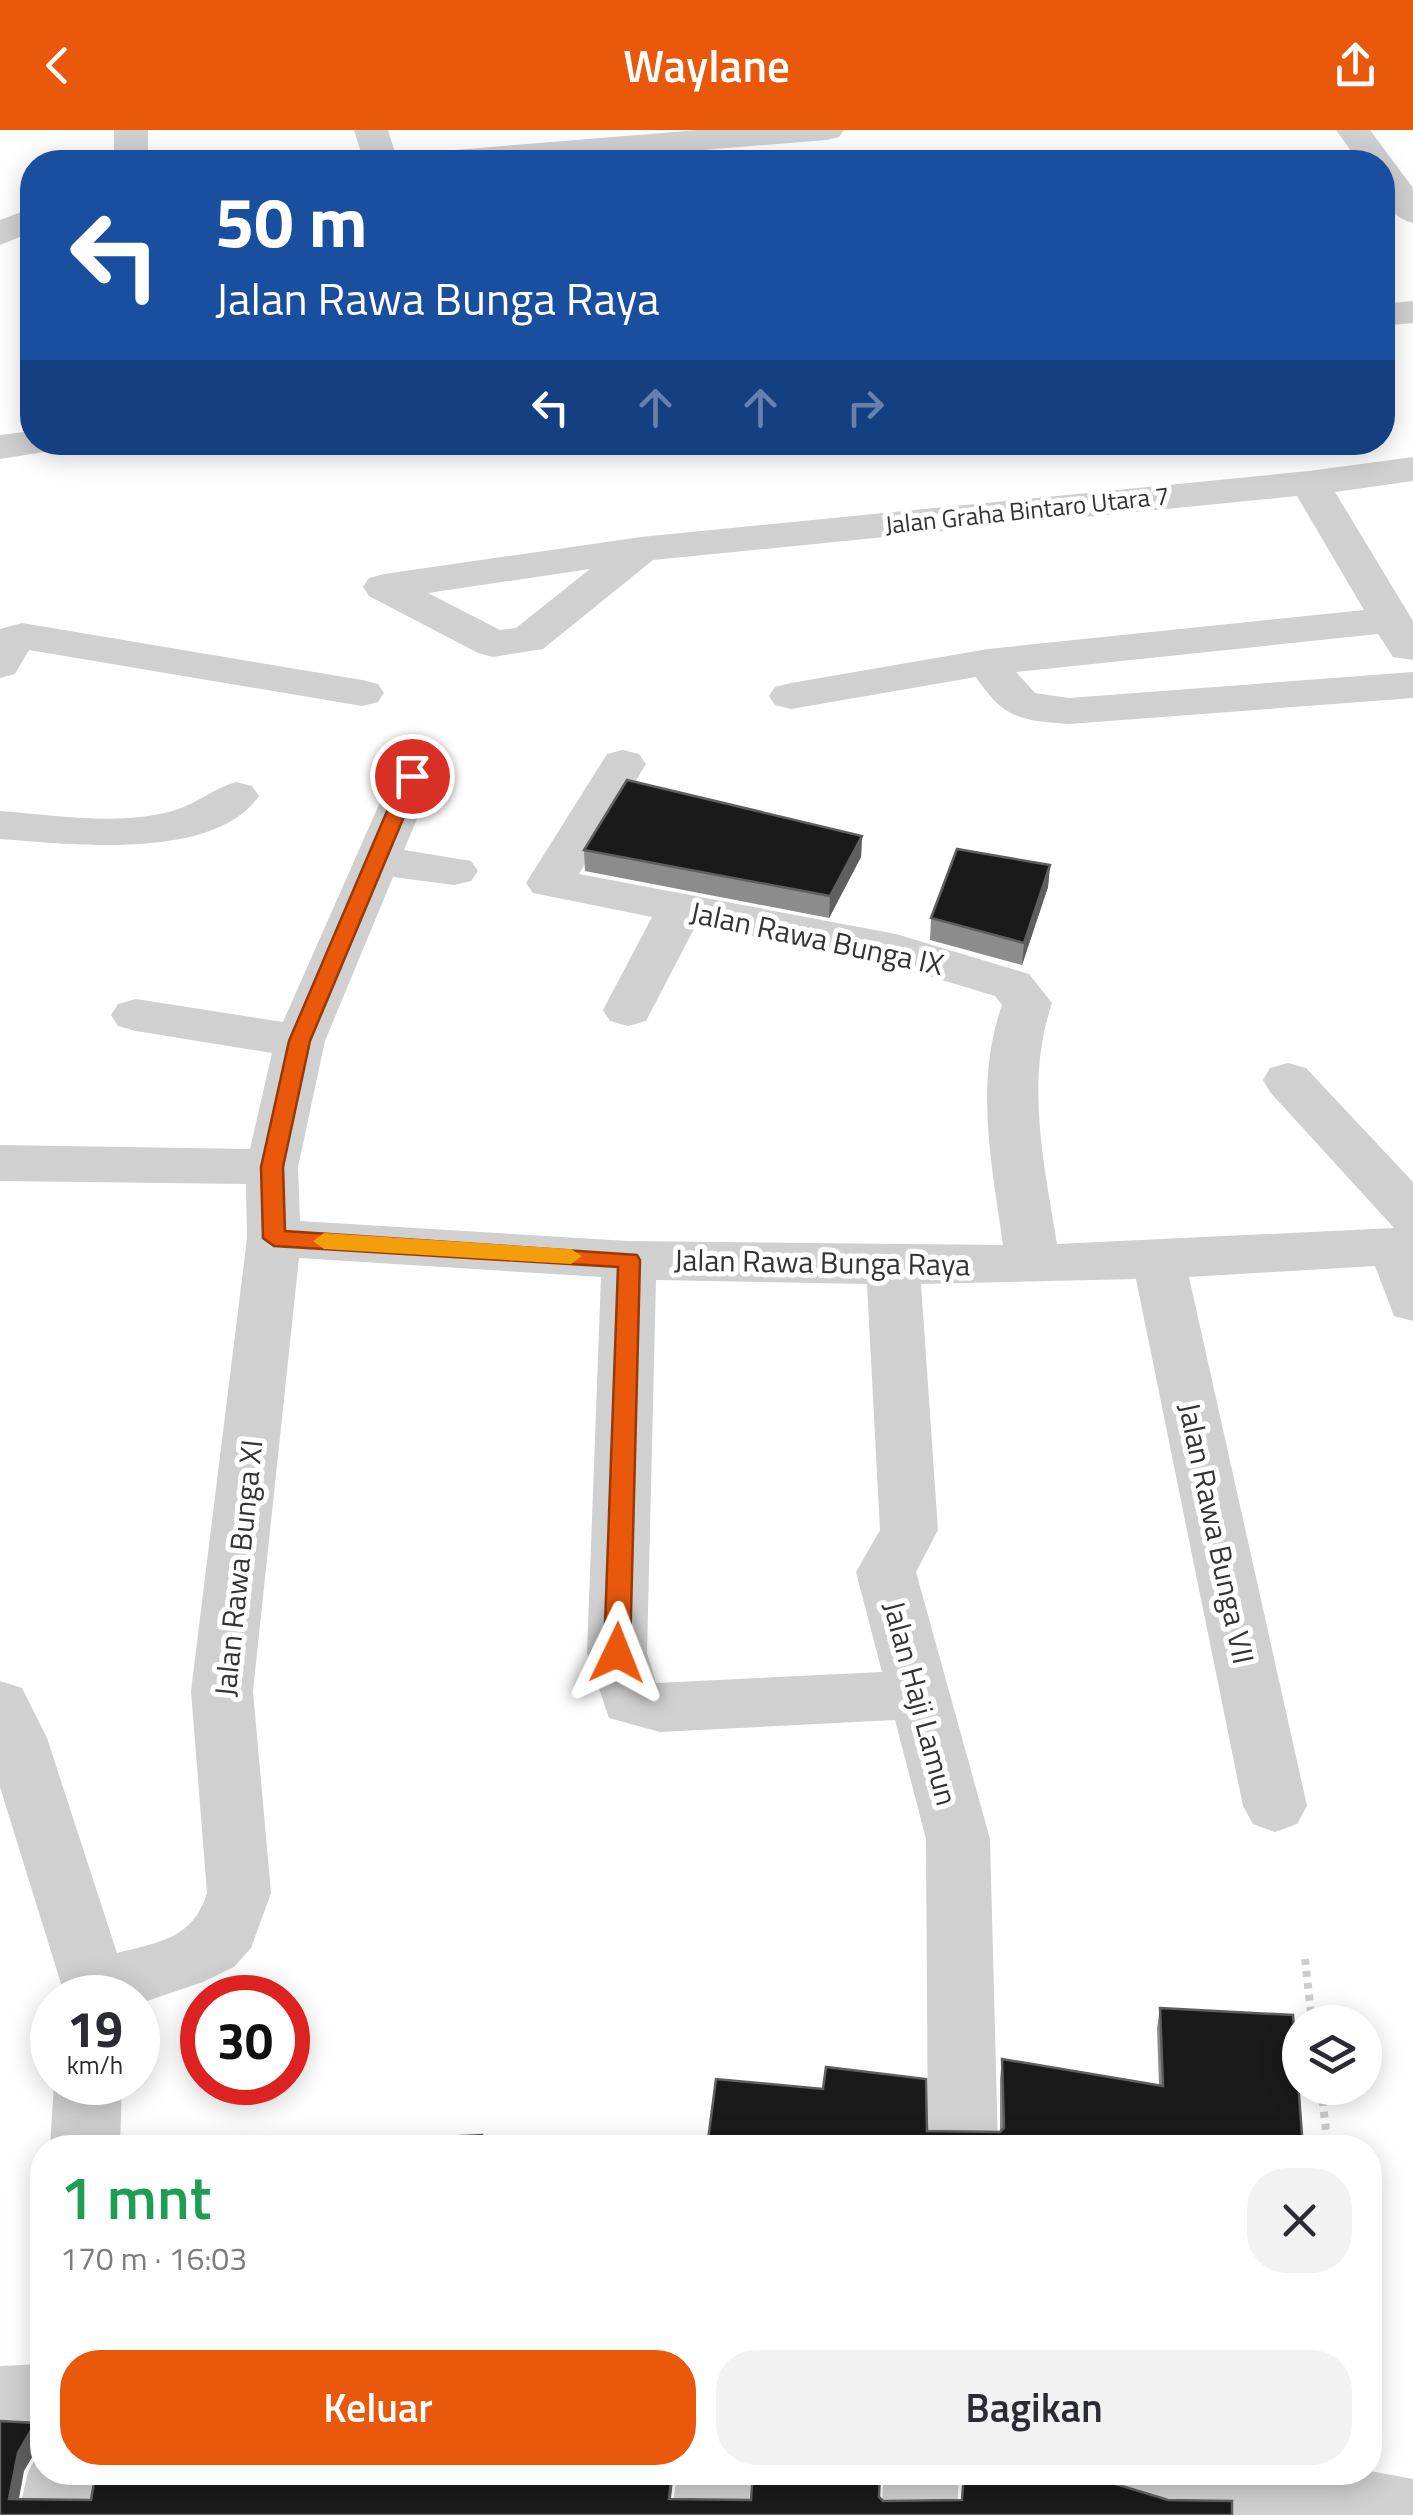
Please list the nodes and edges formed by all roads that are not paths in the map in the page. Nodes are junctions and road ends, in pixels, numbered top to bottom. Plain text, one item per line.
1 (826, 130) edge
2 (602, 139) edge
3 (520, 150) edge
4 (1413, 469) edge
5 (1309, 483) junction
6 (641, 550) junction
7 (1402, 638) edge
8 (1, 660) edge
9 (988, 662) junction
10 (1413, 685) edge
11 (362, 693) dead end
12 (791, 696) dead end
13 (412, 776) dead end
14 (612, 783) dead end
15 (236, 796) dead end
16 (0, 825) edge
17 (376, 860) junction
18 (454, 871) dead end
19 (681, 908) junction
20 (628, 1010) dead end
21 (136, 1015) dead end
22 (300, 1041) junction
23 (1288, 1080) dead end
24 (0, 1164) edge
25 (272, 1167) junction
26 (1408, 1236) edge
27 (274, 1238) junction
28 (629, 1260) junction
29 (1159, 1261) junction
30 (893, 1264) junction
31 (1033, 1265) junction
32 (1413, 1302) edge
33 (918, 1694) junction
34 (0, 1706) edge
35 (1275, 1806) dead end
36 (89, 1975) edge
37 (139, 1975) edge
38 (87, 2105) edge
39 (86, 2135) edge
40 (963, 2135) edge
41 (30, 2400) edge
42 (0, 2401) edge
43 (62, 2485) edge
44 (713, 2485) edge
45 (921, 2485) edge
46 (1178, 2485) edge
47 (1247, 2506) edge
48 (56, 2515) edge
49 (710, 2515) edge
50 (919, 2515) edge
51 (1411, 2515) edge

1 - 2 street
2 - 3 street
4 - 5 street, Jalan Graha Bintaro Utara 7
5 - 6 street, Jalan Graha Bintaro Utara 7
5 - 7 street
6 - 6 street, Jalan Graha Bintaro Utara 7
7 - 9 street
8 - 11 street
9 - 10 street
9 - 12 street
13 - 17 street
14 - 19 street, Jalan Rawa Bunga IX
15 - 16 street
17 - 18 street
17 - 22 street
19 - 20 street
19 - 31 street, Jalan Rawa Bunga IX
21 - 22 street
22 - 25 street
23 - 26 street
24 - 25 street
25 - 27 street
26 - 29 street, Jalan Rawa Bunga Raya
26 - 32 street
27 - 28 street, Jalan Rawa Bunga Raya
27 - 37 street, Jalan Rawa Bunga XI
28 - 30 street, Jalan Rawa Bunga Raya
28 - 33 street
29 - 31 street, Jalan Rawa Bunga Raya
29 - 35 street, Jalan Rawa Bunga VII
30 - 31 street, Jalan Rawa Bunga Raya
30 - 33 street, Jalan Haji Lamun
33 - 40 street, Jalan Haji Lamun
34 - 36 street
38 - 39 street
41 - 42 street
43 - 48 street
44 - 49 street
45 - 50 street
46 - 47 street
47 - 51 street

